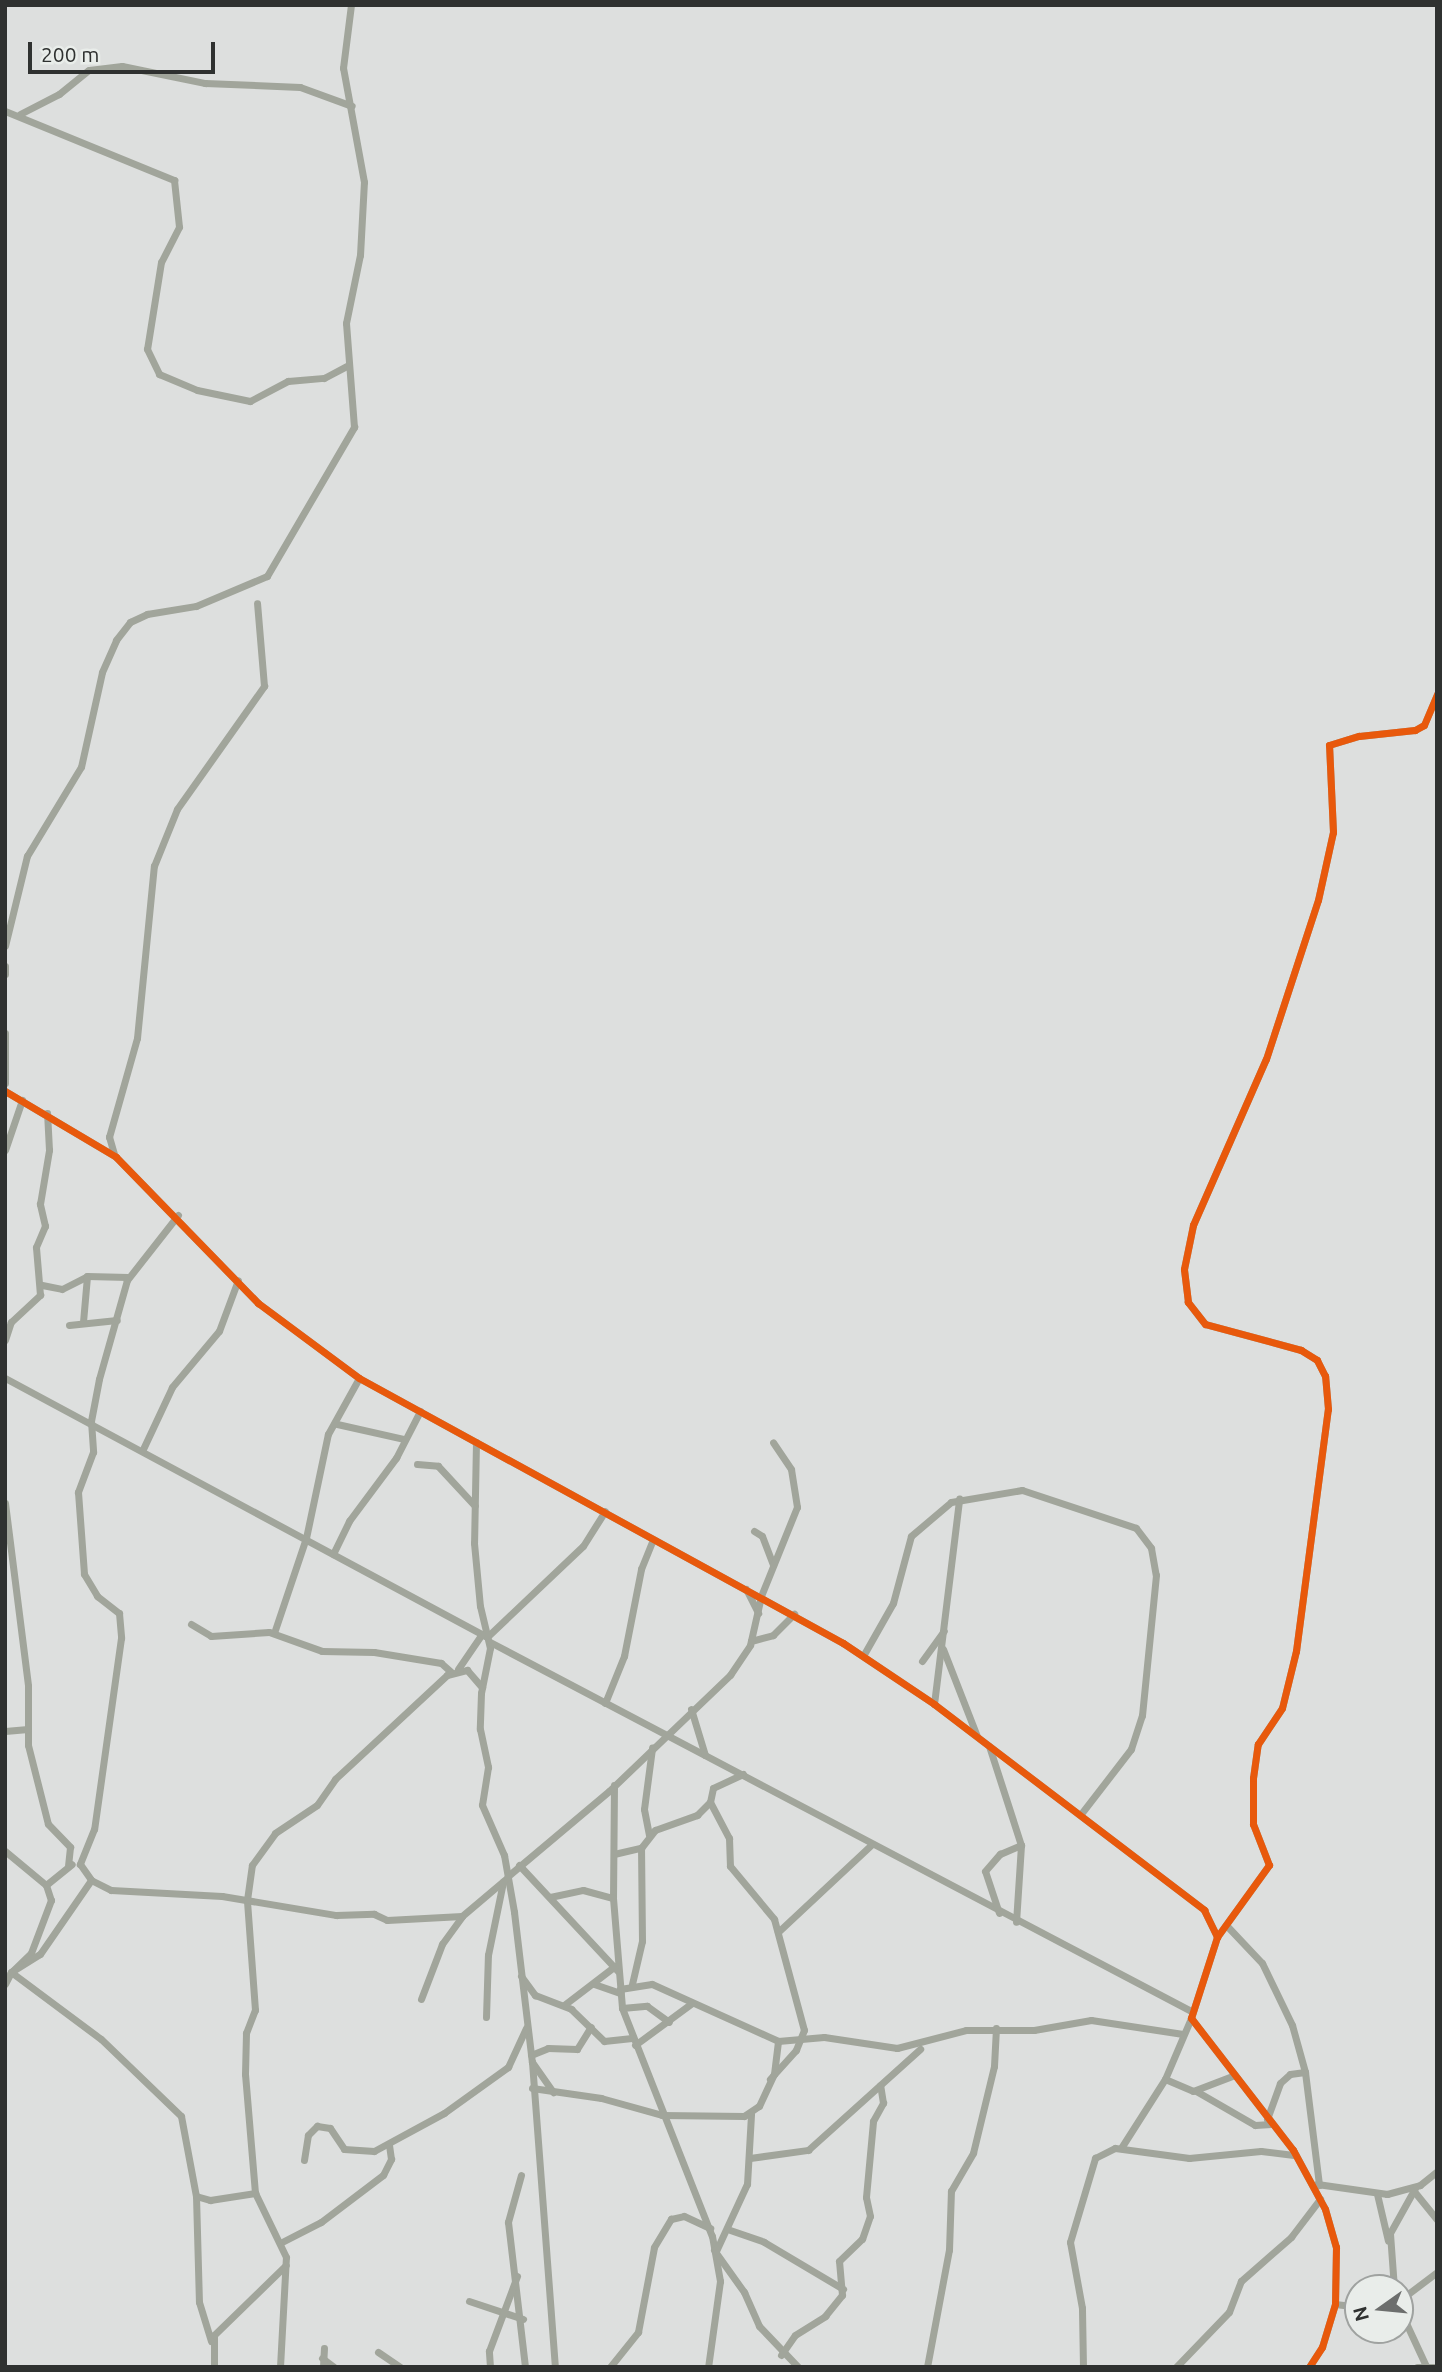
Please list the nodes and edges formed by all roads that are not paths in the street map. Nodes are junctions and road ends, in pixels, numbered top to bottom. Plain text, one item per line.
1 (351, 5) edge
2 (352, 106) junction
3 (5, 111) edge
4 (20, 114) junction
5 (348, 365) junction
6 (257, 603) dead end
7 (1437, 694) edge
8 (5, 946) edge
9 (5, 966) edge
10 (5, 974) edge
11 (5, 1033) edge
12 (5, 1083) edge
13 (5, 1091) edge
14 (22, 1100) junction
15 (47, 1114) junction
16 (5, 1150) edge
17 (116, 1157) junction
18 (178, 1215) junction
19 (87, 1276) junction
20 (128, 1277) junction
21 (238, 1280) junction
22 (41, 1284) junction
23 (117, 1320) junction
24 (83, 1322) junction
25 (69, 1325) dead end
26 (5, 1339) edge
27 (5, 1378) edge
28 (359, 1378) junction
29 (420, 1411) junction
30 (91, 1421) junction
31 (337, 1424) junction
32 (404, 1439) junction
33 (476, 1442) junction
34 (773, 1442) dead end
35 (143, 1449) junction
36 (418, 1464) dead end
37 (959, 1499) junction
38 (5, 1503) edge
39 (475, 1507) junction
40 (605, 1511) junction
41 (754, 1531) dead end
42 (306, 1538) junction
43 (653, 1540) junction
44 (7, 1544) edge
45 (333, 1554) junction
46 (773, 1564) junction
47 (746, 1588) junction
48 (761, 1595) junction
49 (758, 1614) junction
50 (794, 1614) junction
51 (191, 1624) dead end
52 (944, 1630) junction
53 (274, 1633) junction
54 (486, 1638) junction
55 (751, 1641) junction
56 (942, 1646) junction
57 (863, 1656) junction
58 (922, 1661) dead end
59 (454, 1671) junction
60 (482, 1687) junction
61 (605, 1703) junction
62 (934, 1704) junction
63 (691, 1709) junction
64 (28, 1729) junction
65 (5, 1731) edge
66 (666, 1734) junction
67 (978, 1738) junction
68 (989, 1746) junction
69 (652, 1748) junction
70 (706, 1755) junction
71 (743, 1774) junction
72 (614, 1785) junction
73 (710, 1802) junction
74 (1081, 1814) junction
75 (649, 1835) junction
76 (871, 1845) junction
77 (1021, 1845) junction
78 (641, 1848) junction
79 (5, 1851) edge
80 (614, 1854) junction
81 (80, 1864) junction
82 (68, 1865) junction
83 (519, 1865) junction
84 (506, 1879) junction
85 (91, 1881) junction
86 (46, 1885) junction
87 (550, 1897) junction
88 (613, 1898) junction
89 (247, 1900) junction
90 (999, 1913) junction
91 (462, 1916) junction
92 (1016, 1922) junction
93 (1227, 1926) junction
94 (778, 1932) junction
95 (1217, 1937) junction
96 (616, 1969) junction
97 (11, 1972) junction
98 (522, 1976) dead end
99 (5, 1984) edge
100 (594, 1984) junction
101 (632, 1984) junction
102 (620, 1991) junction
103 (421, 1999) dead end
104 (692, 2003) junction
105 (562, 2005) junction
106 (622, 2008) junction
107 (1191, 2014) junction
108 (486, 2017) dead end
109 (669, 2022) junction
110 (591, 2026) junction
111 (526, 2028) junction
112 (996, 2028) junction
113 (1183, 2034) junction
114 (778, 2040) junction
115 (800, 2041) junction
116 (633, 2042) junction
117 (920, 2049) dead end
118 (531, 2058) junction
119 (1305, 2072) junction
120 (1231, 2076) junction
121 (769, 2079) junction
122 (1165, 2079) junction
123 (880, 2085) junction
124 (532, 2088) junction
125 (1196, 2091) junction
126 (553, 2092) junction
127 (751, 2114) junction
128 (662, 2115) junction
129 (1269, 2121) junction
130 (389, 2144) junction
131 (1121, 2148) junction
132 (1296, 2155) junction
133 (750, 2158) junction
134 (304, 2160) dead end
135 (1437, 2171) edge
136 (521, 2175) dead end
137 (1316, 2184) junction
138 (1415, 2188) junction
139 (254, 2193) junction
140 (1377, 2194) junction
141 (196, 2196) junction
142 (1320, 2199) junction
143 (1437, 2220) edge
144 (710, 2228) junction
145 (730, 2230) junction
146 (282, 2242) junction
147 (1388, 2242) junction
148 (715, 2251) junction
149 (286, 2264) junction
150 (1437, 2272) edge
151 (1392, 2274) edge
152 (517, 2275) junction
153 (843, 2289) junction
154 (1414, 2289) edge
155 (469, 2301) dead end
156 (1335, 2304) junction
157 (1344, 2305) edge
158 (502, 2314) junction
159 (523, 2319) junction
160 (211, 2341) junction
161 (1413, 2344) edge
162 (324, 2348) dead end
163 (378, 2352) dead end
164 (781, 2355) junction
165 (322, 2362) edge
166 (1421, 2366) edge
167 (214, 2367) edge
168 (280, 2367) edge
169 (334, 2367) edge
170 (400, 2367) edge
171 (490, 2367) edge
172 (525, 2367) edge
173 (555, 2367) edge
174 (610, 2367) edge
175 (708, 2367) edge
176 (798, 2367) edge
177 (927, 2367) edge
178 (1083, 2367) edge
179 (1176, 2367) edge
180 (1309, 2367) edge
181 (1437, 2367) edge

1 - 2 street
2 - 4 street
2 - 5 street
3 - 4 street
4 - 5 street
5 - 8 street
6 - 17 street
7 - 93 street
9 - 10 street
11 - 12 street
13 - 14 street
14 - 15 street
14 - 16 street
15 - 17 street
15 - 22 street
17 - 18 street
18 - 20 street
18 - 21 street
19 - 20 street
19 - 22 street
19 - 24 street
20 - 23 street
21 - 28 street
21 - 35 street
22 - 26 street
23 - 24 street
23 - 30 street
24 - 25 street
27 - 30 street
28 - 29 street
28 - 31 street
29 - 32 street
29 - 33 street
30 - 35 street
30 - 81 street
31 - 32 street
31 - 42 street
32 - 45 street
33 - 39 street
33 - 40 street
34 - 46 street
35 - 42 street
36 - 39 street
37 - 52 street
37 - 57 street
37 - 74 street
38 - 44 street
39 - 54 street
40 - 43 street
40 - 54 street
41 - 46 street
42 - 45 street
42 - 53 street
43 - 47 street
43 - 61 street
44 - 64 street
45 - 54 street
46 - 48 street
47 - 48 street
47 - 49 street
48 - 49 street
48 - 50 street
49 - 55 street
50 - 55 street
50 - 57 street
51 - 53 street
52 - 56 street
52 - 58 street
53 - 59 street
54 - 59 street
54 - 60 street
54 - 61 street
55 - 63 street
56 - 62 street
56 - 67 street
57 - 62 street
59 - 60 street
59 - 89 street
60 - 84 street
61 - 66 street
62 - 67 street
63 - 66 street
63 - 70 street
64 - 65 street
64 - 82 street
66 - 69 street
66 - 70 street
67 - 68 street
68 - 74 street
68 - 77 street
69 - 72 street
69 - 75 street
70 - 71 street
71 - 73 street
71 - 76 street
72 - 80 street
72 - 83 street
73 - 75 street
73 - 94 street
74 - 95 street
75 - 78 street
76 - 90 street
76 - 94 street
77 - 90 street
77 - 92 street
78 - 80 street
78 - 101 street
79 - 86 street
80 - 88 street
81 - 82 street
81 - 85 street
82 - 86 street
83 - 84 street
83 - 87 street
84 - 91 street
84 - 108 street
84 - 111 street
85 - 89 street
85 - 97 street
86 - 97 street
87 - 88 street
87 - 96 street
88 - 96 street
89 - 91 street
89 - 139 street
90 - 92 street
91 - 103 street
92 - 107 street
93 - 95 street
93 - 119 street
94 - 115 street
95 - 107 street
96 - 100 street
96 - 102 street
97 - 99 street
97 - 141 street
98 - 105 street
100 - 102 street
100 - 105 street
101 - 102 street
101 - 104 street
102 - 106 street
104 - 109 street
104 - 114 street
105 - 110 street
106 - 109 street
106 - 116 street
107 - 113 street
107 - 120 street
109 - 116 street
110 - 116 street
110 - 118 street
111 - 118 street
111 - 130 street
112 - 113 street
112 - 115 street
112 - 177 street
113 - 122 street
114 - 115 street
114 - 121 street
115 - 121 street
116 - 128 street
117 - 123 street
118 - 124 street
118 - 126 street
119 - 129 street
119 - 137 street
120 - 125 street
120 - 129 street
121 - 127 street
122 - 125 street
122 - 131 street
123 - 133 street
123 - 153 street
124 - 126 street
124 - 173 street
125 - 129 street
126 - 128 street
127 - 128 street
127 - 133 street
128 - 144 street
129 - 132 street
130 - 134 street
130 - 146 street
131 - 132 street
131 - 178 street
132 - 137 street
133 - 145 street
135 - 138 street
136 - 152 street
137 - 140 street
137 - 142 street
138 - 140 street
138 - 143 street
138 - 147 street
139 - 141 street
139 - 146 street
140 - 147 street
141 - 160 street
142 - 156 street
142 - 179 street
144 - 148 street
144 - 174 street
145 - 148 street
145 - 153 street
146 - 149 street
147 - 151 street
148 - 164 street
148 - 175 street
149 - 160 street
149 - 168 street
150 - 154 street
152 - 158 street
152 - 159 street
153 - 164 street
155 - 158 street
156 - 157 street
156 - 180 street
158 - 159 street
158 - 171 street
159 - 172 street
160 - 167 street
161 - 166 street
162 - 165 street
163 - 170 street
164 - 176 street
165 - 169 street
166 - 181 street

